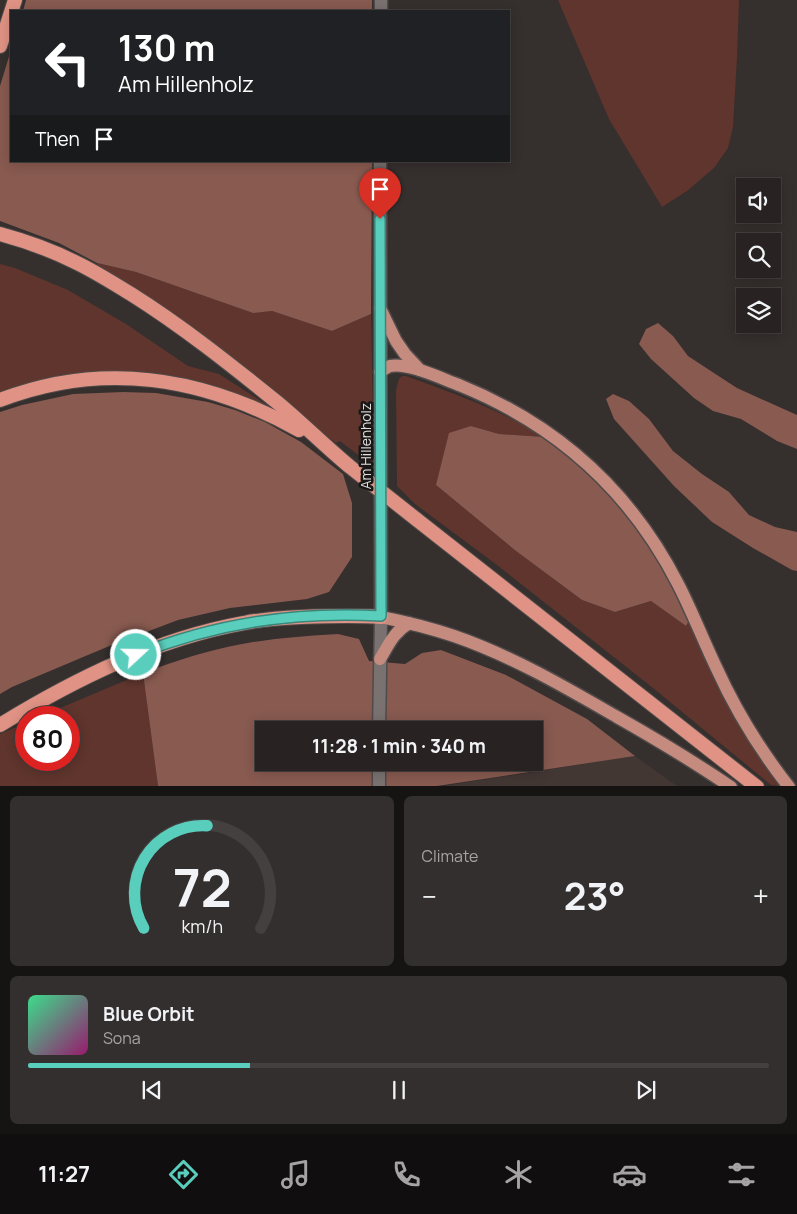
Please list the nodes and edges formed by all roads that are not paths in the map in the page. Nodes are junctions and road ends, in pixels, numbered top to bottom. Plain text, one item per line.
1 (10, 15) edge
2 (0, 46) edge
3 (380, 162) edge
4 (0, 234) edge
5 (380, 308) junction
6 (420, 370) junction
7 (380, 372) junction
8 (0, 400) edge
9 (323, 444) junction
10 (381, 616) junction
11 (409, 623) junction
12 (380, 659) junction
13 (379, 721) edge
14 (0, 726) edge
15 (379, 771) edge
16 (379, 786) edge
17 (731, 786) edge
18 (757, 786) edge
19 (789, 786) edge

1 - 2 highway
3 - 5 street, Am Hillenholz
4 - 9 highway
5 - 6 main road
5 - 7 street, Am Hillenholz
6 - 7 main road
6 - 19 main road
7 - 10 street, Am Hillenholz
8 - 9 highway
9 - 18 highway, bridge
10 - 11 main road
10 - 12 street, Am Hillenholz
10 - 14 highway
11 - 12 main road
11 - 17 main road
12 - 13 street, Am Hillenholz
15 - 16 street

